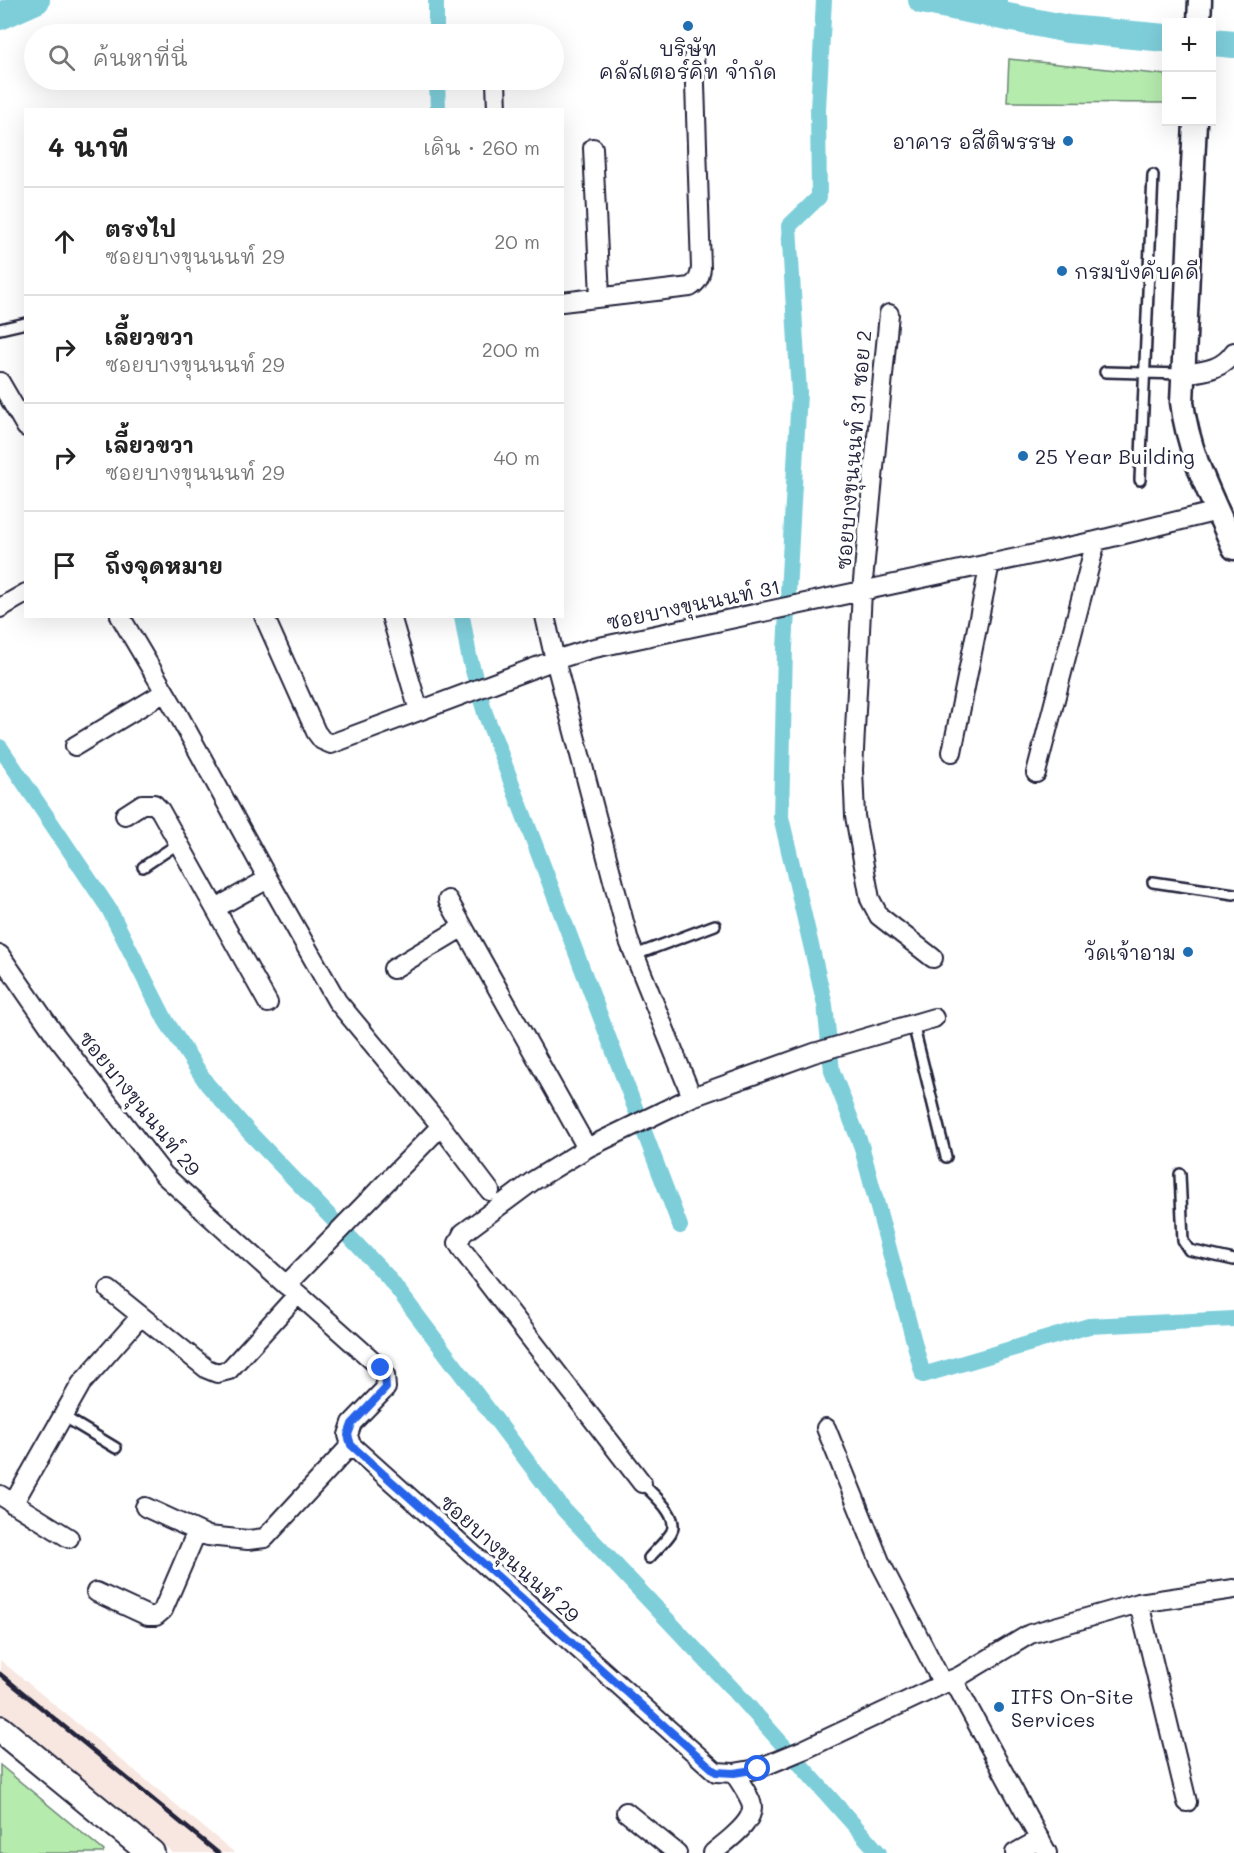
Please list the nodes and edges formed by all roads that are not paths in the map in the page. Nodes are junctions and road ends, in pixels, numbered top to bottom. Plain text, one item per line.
1 (1200, 0) edge
2 (1199, 18) edge
3 (694, 54) dead end
4 (496, 90) edge
5 (497, 108) edge
6 (1195, 126) edge
7 (593, 148) dead end
8 (1153, 175) dead end
9 (600, 296) junction
10 (564, 302) edge
11 (889, 314) dead end
12 (24, 323) edge
13 (0, 329) edge
14 (1234, 352) edge
15 (1105, 372) dead end
16 (1145, 374) junction
17 (1183, 374) junction
18 (0, 382) edge
19 (24, 424) edge
20 (1140, 480) dead end
21 (1218, 511) junction
22 (1096, 542) junction
23 (1234, 548) edge
24 (990, 563) junction
25 (862, 591) junction
26 (24, 594) edge
27 (0, 608) edge
28 (121, 618) edge
29 (265, 618) edge
30 (392, 618) edge
31 (545, 618) edge
32 (555, 660) junction
33 (165, 692) junction
34 (418, 711) junction
35 (75, 746) dead end
36 (952, 752) dead end
37 (1036, 773) dead end
38 (125, 815) dead end
39 (179, 843) junction
40 (144, 867) dead end
41 (268, 879) junction
42 (1153, 882) dead end
43 (1234, 894) edge
44 (448, 900) dead end
45 (216, 908) junction
46 (715, 925) dead end
47 (463, 927) junction
48 (0, 955) edge
49 (635, 955) junction
50 (933, 958) dead end
51 (393, 969) dead end
52 (268, 1003) dead end
53 (934, 1018) dead end
54 (913, 1024) junction
55 (692, 1097) junction
56 (441, 1126) junction
57 (587, 1148) junction
58 (946, 1157) dead end
59 (1180, 1174) dead end
60 (490, 1191) dead end
61 (1232, 1260) edge
62 (109, 1290) dead end
63 (292, 1290) junction
64 (140, 1317) junction
65 (63, 1416) junction
66 (825, 1428) dead end
67 (351, 1445) junction
68 (116, 1448) dead end
69 (642, 1483) joint
70 (7, 1499) edge
71 (145, 1507) dead end
72 (197, 1531) junction
73 (69, 1538) dead end
74 (649, 1558) dead end
75 (1234, 1589) edge
76 (96, 1592) dead end
77 (1139, 1603) junction
78 (948, 1682) junction
79 (0, 1728) edge
80 (734, 1773) junction
81 (1187, 1802) dead end
82 (626, 1812) dead end
83 (1044, 1846) edge
84 (151, 1853) edge
85 (677, 1853) edge
86 (713, 1853) edge
87 (1015, 1853) edge

1 - 2 street
3 - 9 street
4 - 5 street
6 - 17 street
7 - 9 street
8 - 16 lane
9 - 10 street
11 - 25 street, ซอยบางขุนนนท์ 31 ซอย 2
12 - 13 lane
14 - 17 street
15 - 16 lane
16 - 17 lane
16 - 20 lane
17 - 21 street
18 - 19 street
21 - 22 street, ซอยบางขุนนนท์ 31
21 - 23 street
22 - 24 street, ซอยบางขุนนนท์ 31
22 - 37 street
24 - 25 street, ซอยบางขุนนนท์ 31
24 - 36 street
25 - 32 street, ซอยบางขุนนนท์ 31
25 - 50 street, ซอยบางขุนนนท์ 31 ซอย 2
26 - 27 street
28 - 33 street
29 - 34 street, ซอยบางขุนนนท์ 31
30 - 34 street
31 - 32 street
32 - 34 street, ซอยบางขุนนนท์ 31
32 - 49 street
33 - 35 street
33 - 41 street
38 - 39 street
39 - 40 lane
39 - 45 street
41 - 45 street
41 - 56 street
42 - 43 lane
44 - 47 street
45 - 52 street
46 - 49 lane
47 - 51 street
47 - 57 street
48 - 63 street, ซอยบางขุนนนท์ 29
49 - 55 street
53 - 54 street
54 - 55 street
54 - 58 lane
55 - 57 street
56 - 60 street
56 - 63 street
57 - 69 street
59 - 61 lane
62 - 64 street
63 - 64 street
63 - 67 street, ซอยบางขุนนนท์ 29
64 - 65 street
65 - 68 lane
65 - 70 street
66 - 78 street
67 - 72 street
67 - 80 street, ซอยบางขุนนนท์ 29
69 - 74 lane
70 - 73 street
71 - 72 street
72 - 76 street
75 - 77 street
77 - 78 street
77 - 81 street
78 - 80 street
78 - 83 street
79 - 84 main road
80 - 86 street
82 - 85 street
83 - 87 street

